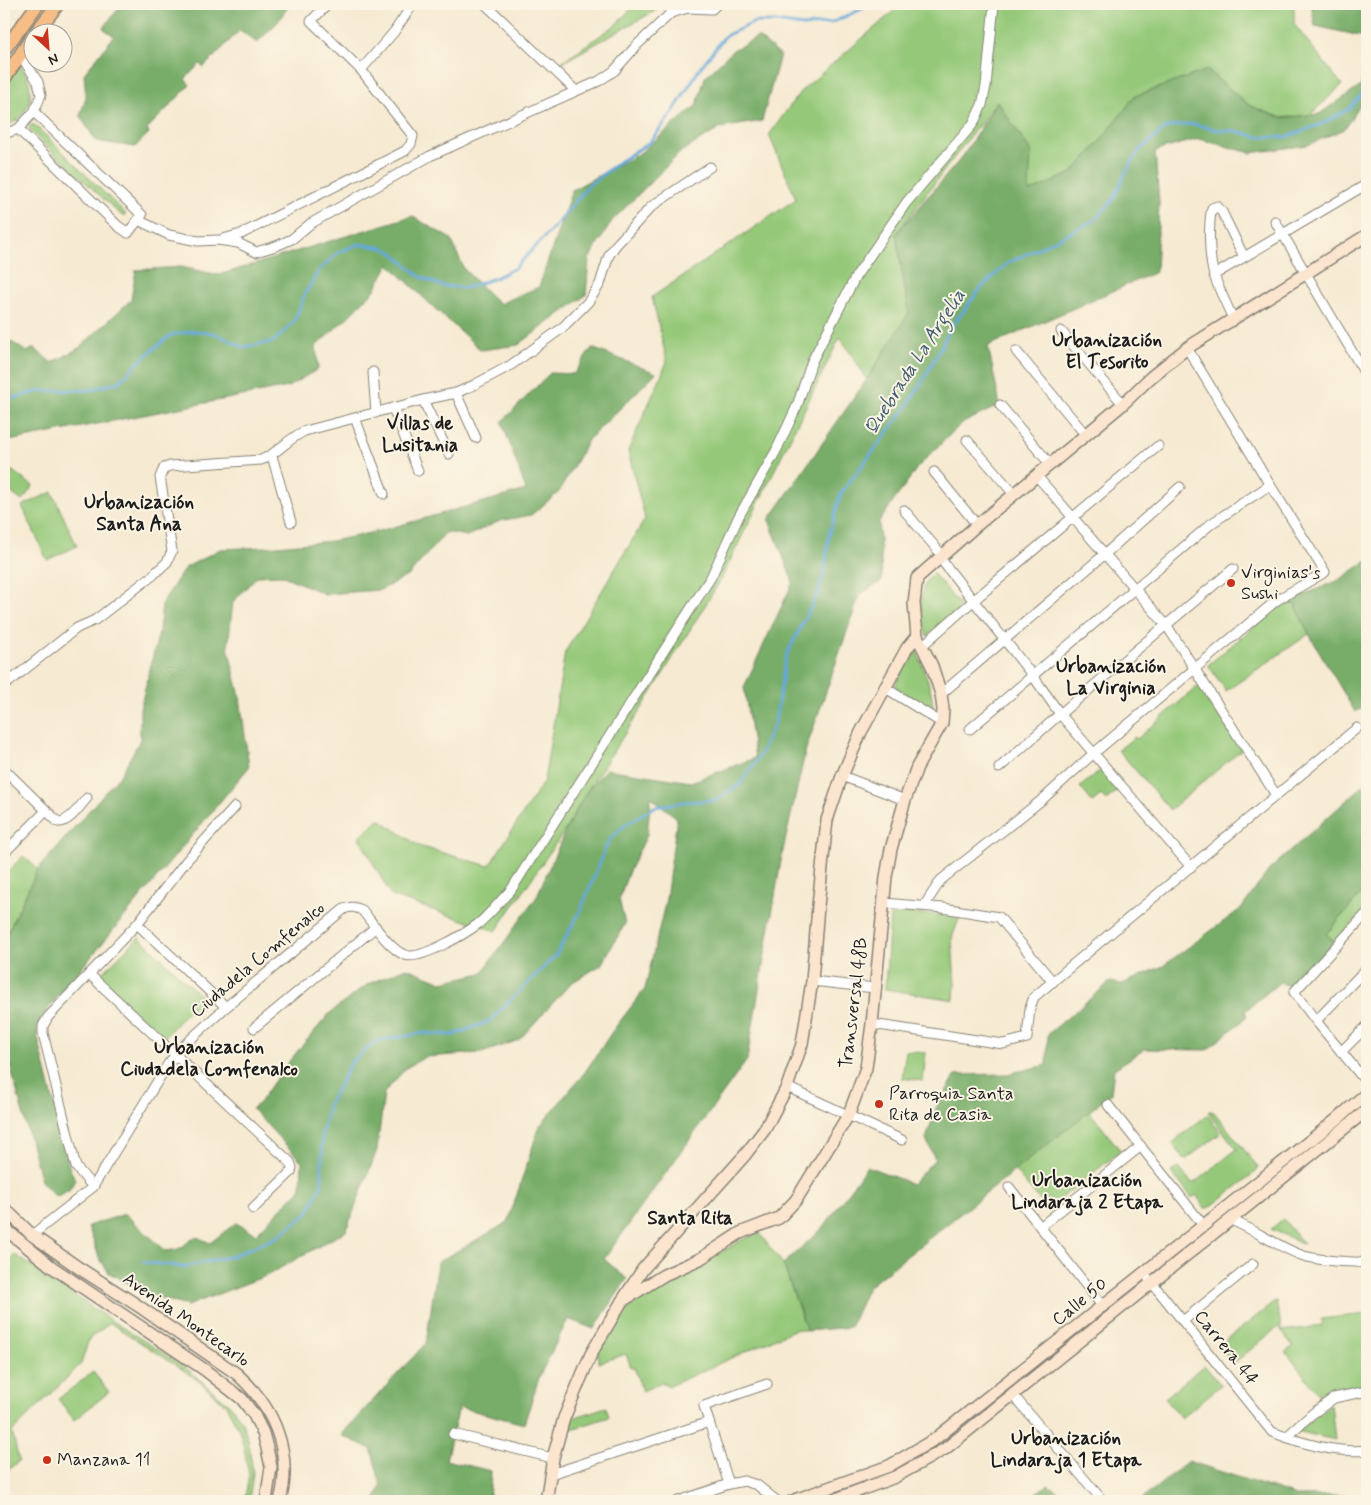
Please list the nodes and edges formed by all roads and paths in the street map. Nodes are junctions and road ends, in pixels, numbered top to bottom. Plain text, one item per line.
1 (38, 4) edge
2 (58, 4) edge
3 (328, 4) edge
4 (413, 4) edge
5 (485, 4) edge
6 (717, 4) edge
7 (994, 4) edge
8 (44, 22) edge
9 (4, 50) edge
10 (22, 51) edge
11 (20, 54) junction
12 (360, 70) junction
13 (4, 79) edge
14 (576, 90) junction
15 (34, 112) junction
16 (18, 129) junction
17 (4, 134) edge
18 (710, 168) dead end
19 (1367, 184) edge
20 (138, 220) junction
21 (1275, 222) dead end
22 (1282, 234) junction
23 (1367, 235) edge
24 (218, 240) junction
25 (1244, 257) junction
26 (1305, 274) junction
27 (1214, 275) junction
28 (1233, 319) junction
29 (1061, 331) dead end
30 (1187, 348) junction
31 (1016, 351) dead end
32 (373, 372) dead end
33 (1367, 377) edge
34 (456, 393) junction
35 (423, 400) junction
36 (1123, 404) junction
37 (1000, 405) dead end
38 (393, 408) junction
39 (376, 413) junction
40 (355, 418) junction
41 (1086, 434) junction
42 (476, 438) dead end
43 (967, 440) dead end
44 (1158, 446) dead end
45 (449, 454) dead end
46 (272, 456) junction
47 (1050, 464) junction
48 (418, 471) dead end
49 (934, 472) dead end
50 (1036, 475) junction
51 (1270, 485) junction
52 (1180, 487) dead end
53 (384, 494) dead end
54 (1014, 494) junction
55 (904, 510) dead end
56 (1074, 518) junction
57 (292, 522) dead end
58 (977, 525) junction
59 (1105, 554) junction
60 (940, 556) junction
61 (1233, 569) dead end
62 (1136, 589) junction
63 (974, 601) junction
64 (1167, 626) junction
65 (1004, 639) junction
66 (920, 641) junction
67 (1196, 669) junction
68 (1033, 676) junction
69 (4, 686) edge
70 (884, 687) junction
71 (941, 694) junction
72 (1060, 714) junction
73 (942, 723) junction
74 (1357, 728) dead end
75 (970, 729) dead end
76 (1094, 753) junction
77 (999, 768) dead end
78 (4, 769) edge
79 (842, 776) junction
80 (1276, 795) junction
81 (87, 798) dead end
82 (905, 800) junction
83 (235, 806) dead end
84 (46, 811) junction
85 (4, 853) edge
86 (1191, 867) junction
87 (884, 903) junction
88 (924, 906) junction
89 (1367, 913) edge
90 (137, 924) junction
91 (376, 927) junction
92 (1367, 968) edge
93 (89, 974) junction
94 (812, 981) junction
95 (1053, 982) junction
96 (875, 988) junction
97 (226, 1007) junction
98 (1316, 1022) junction
99 (872, 1024) junction
100 (1367, 1026) edge
101 (254, 1028) dead end
102 (1341, 1052) junction
103 (175, 1055) junction
104 (1367, 1083) edge
105 (787, 1087) junction
106 (1367, 1093) edge
107 (1108, 1105) dead end
108 (1367, 1110) edge
109 (849, 1114) junction
110 (902, 1140) dead end
111 (1141, 1146) junction
112 (93, 1187) junction
113 (1009, 1187) dead end
114 (4, 1208) edge
115 (253, 1209) dead end
116 (1234, 1221) junction
117 (1203, 1225) junction
118 (1040, 1227) junction
119 (4, 1228) edge
120 (32, 1235) junction
121 (1367, 1262) edge
122 (1253, 1264) dead end
123 (1144, 1273) junction
124 (1152, 1283) junction
125 (622, 1301) junction
126 (1102, 1307) junction
127 (1183, 1321) junction
128 (767, 1384) dead end
129 (1367, 1391) edge
130 (1013, 1394) junction
131 (709, 1422) junction
132 (453, 1434) dead end
133 (1286, 1438) junction
134 (1367, 1450) edge
135 (553, 1458) junction
136 (551, 1474) junction
137 (728, 1484) junction
138 (266, 1501) edge
139 (280, 1501) edge
140 (546, 1501) edge
141 (678, 1501) edge
142 (777, 1501) edge
143 (792, 1501) edge
144 (831, 1501) edge
145 (1103, 1501) edge

1 - 9 main road
2 - 8 main road
3 - 12 street
4 - 12 street
5 - 14 street
6 - 14 street
7 - 91 street
10 - 11 main road
11 - 13 main road
11 - 15 street
12 - 24 street
14 - 24 street
15 - 16 street
15 - 20 street
16 - 17 street
16 - 20 street
18 - 34 street
19 - 22 street
20 - 24 street
21 - 22 street
22 - 25 street
22 - 26 street
23 - 26 street
25 - 27 street
25 - 27 street
26 - 28 street
26 - 33 street
27 - 28 street
28 - 30 street
29 - 36 street
30 - 36 street
30 - 51 street
31 - 41 street
32 - 39 street
34 - 35 street
34 - 42 street
35 - 38 street
35 - 45 street
36 - 41 street
37 - 47 street
38 - 39 street
38 - 48 street
39 - 40 street
40 - 46 street
40 - 53 street
41 - 47 street
43 - 54 street
44 - 56 street
46 - 57 street
46 - 69 street
47 - 50 street
49 - 58 street
50 - 54 street
50 - 56 street
51 - 62 street
51 - 67 street
52 - 59 street
54 - 58 street
55 - 60 street
56 - 59 street
56 - 63 street
58 - 60 street
59 - 62 street
59 - 65 street
60 - 63 street
60 - 66 street
61 - 64 street
62 - 64 street
62 - 68 street
63 - 65 street
63 - 66 street
64 - 67 street
64 - 72 street
65 - 68 street
65 - 71 street
66 - 70 street
66 - 71 street
67 - 76 street
67 - 80 street
68 - 72 street
68 - 75 street
70 - 73 street
70 - 79 street
71 - 73 street
72 - 76 street
72 - 77 street
73 - 82 street, Transversal 48B
74 - 80 street
76 - 86 street
76 - 88 street
78 - 84 street
79 - 82 street
79 - 94 street
80 - 86 street
81 - 84 street
82 - 87 street, Transversal 48B
83 - 90 street
84 - 85 street
86 - 95 street
87 - 88 street
87 - 96 street, Transversal 48B
88 - 95 street
89 - 98 street
90 - 93 street
90 - 97 street
91 - 97 street, Ciudadela Comfenalco
91 - 101 street
92 - 98 street
93 - 103 street
93 - 112 street
94 - 96 street
94 - 105 street
95 - 99 street
96 - 99 street, Transversal 48B
97 - 103 street, Ciudadela Comfenalco
98 - 102 street
99 - 109 street, Transversal 48B
100 - 102 street
102 - 104 street
103 - 112 street, Ciudadela Comfenalco
103 - 115 street
105 - 109 street
105 - 125 street
106 - 117 street, Calle 50
107 - 111 street
108 - 116 street, Calle 50
109 - 110 street
109 - 125 street, Transversal 48B
111 - 117 street
111 - 118 street
112 - 120 street, Ciudadela Comfenalco
113 - 118 street
114 - 120 street, Avenida Montecarlo
116 - 121 street
116 - 124 street, Calle 50
117 - 123 street, Calle 50
118 - 126 street
119 - 138 street, Avenida Montecarlo
120 - 139 street, Avenida Montecarlo
122 - 127 street
123 - 124 street, Carrera 44
123 - 126 street, Calle 50
124 - 127 street, Carrera 44
124 - 130 street, Calle 50
125 - 135 street
126 - 143 street, Calle 50
127 - 133 street, Carrera 44
128 - 131 street
129 - 133 street
130 - 144 street, Calle 50
130 - 145 street
131 - 136 street
131 - 137 street
132 - 135 street
133 - 134 street
135 - 136 street
136 - 140 street
137 - 141 street
137 - 142 street

